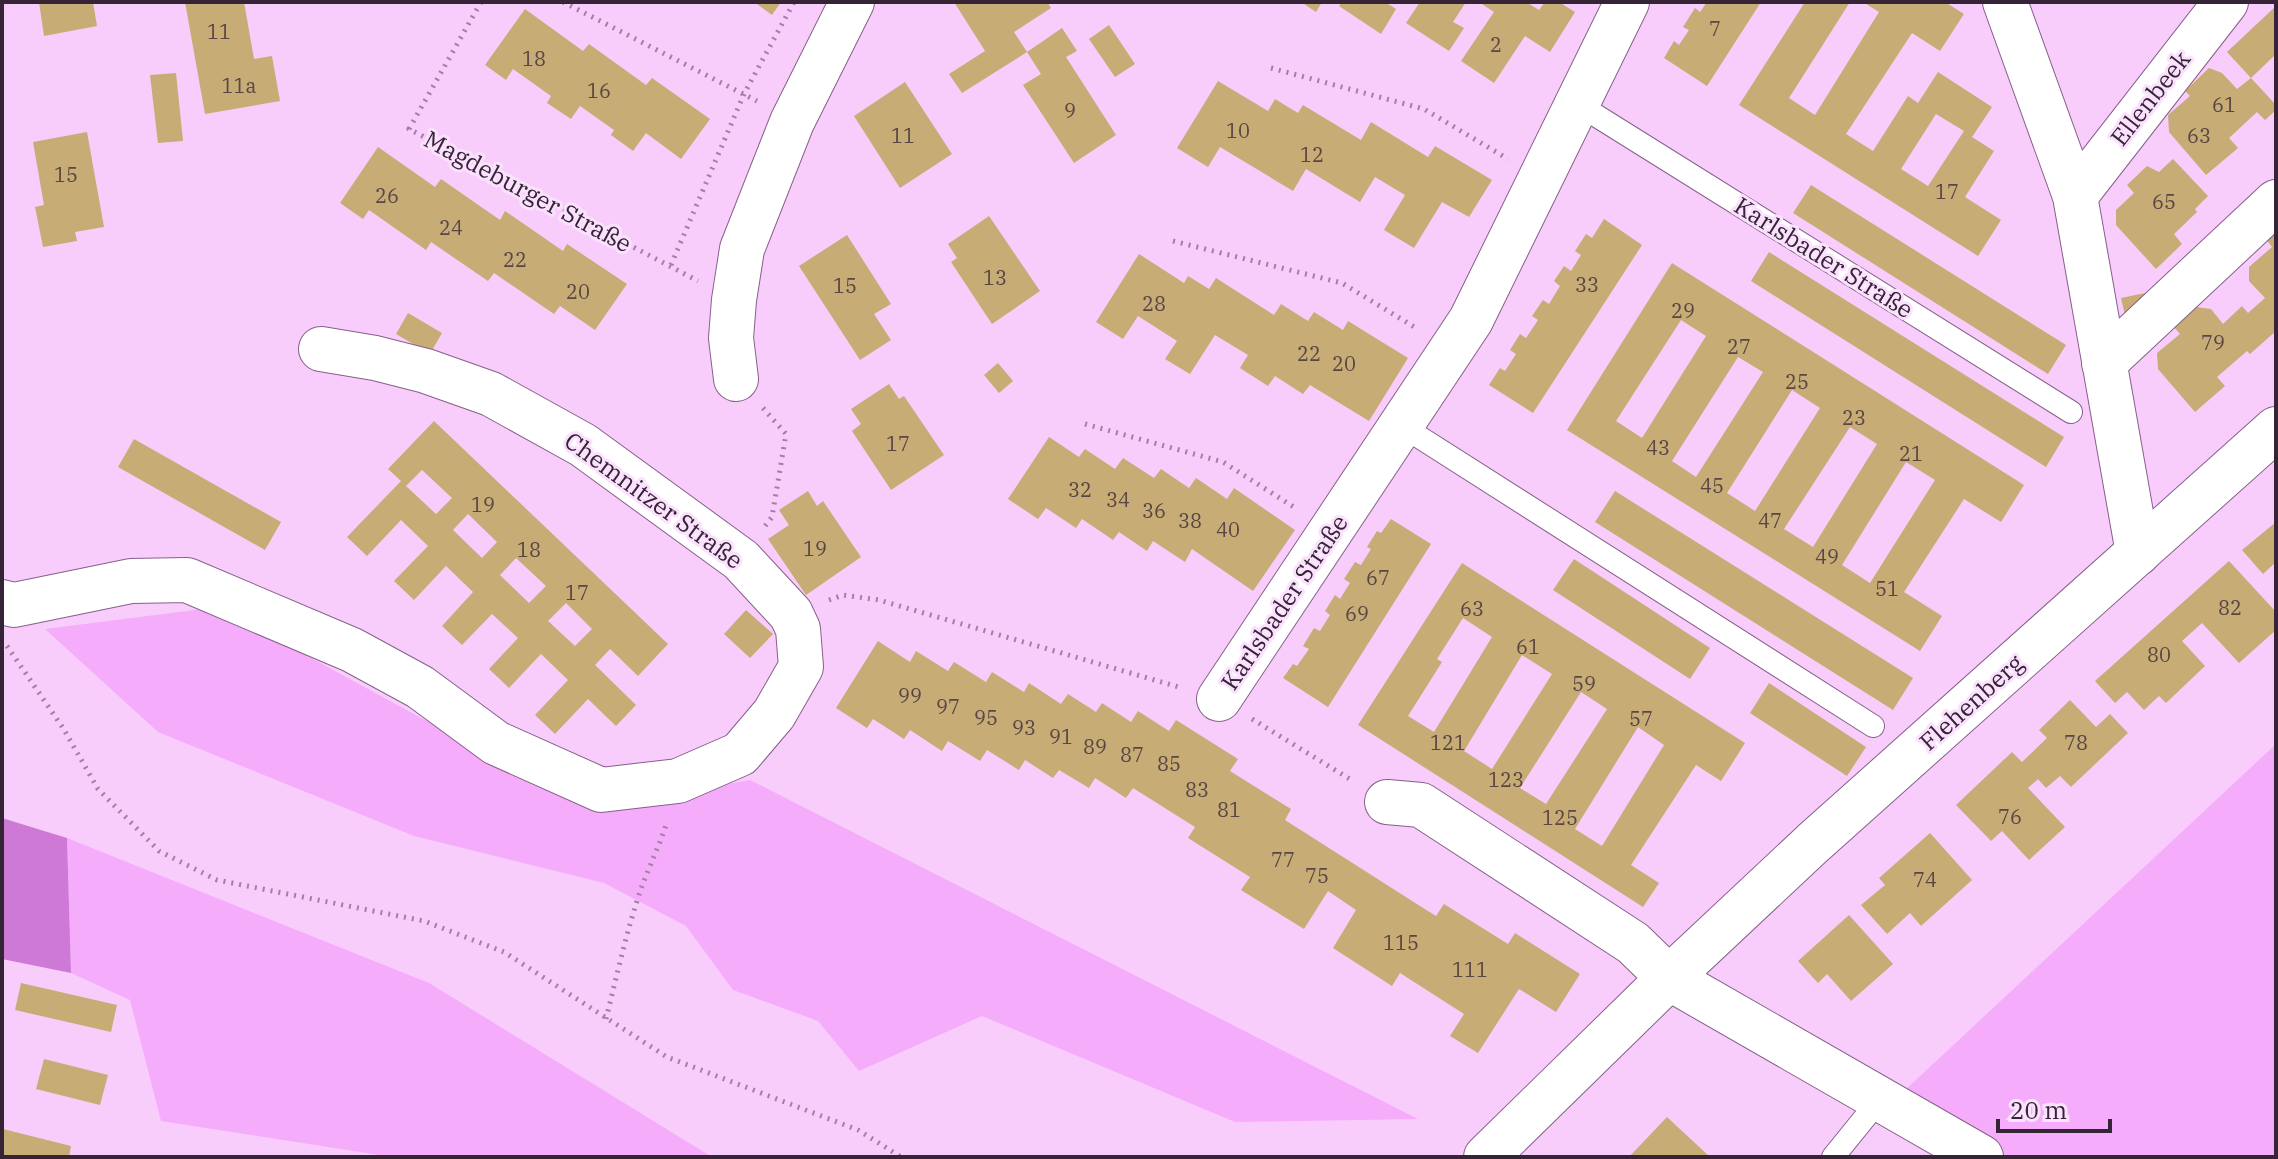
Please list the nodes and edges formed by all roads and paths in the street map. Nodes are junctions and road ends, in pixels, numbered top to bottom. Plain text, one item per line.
1 (481, 2) edge
2 (563, 2) edge
3 (794, 2) edge
4 (852, 2) edge
5 (1627, 2) edge
6 (2005, 2) edge
7 (2226, 2) edge
8 (1271, 68) dead end
9 (744, 94) junction
10 (1576, 103) junction
11 (792, 122) junction
12 (1540, 177) junction
13 (2075, 196) junction
14 (2276, 202) edge
15 (1173, 241) dead end
16 (671, 265) junction
17 (734, 300) junction
18 (321, 349) dead end
19 (1452, 350) junction
20 (2104, 363) junction
21 (736, 379) joint
22 (2071, 412) dead end
23 (1085, 424) dead end
24 (1402, 426) junction
25 (2276, 429) edge
26 (1331, 531) junction
27 (2138, 553) junction
28 (741, 560) junction
29 (843, 595) dead end
30 (2, 602) edge
31 (2, 639) edge
32 (1219, 699) junction
33 (1873, 726) dead end
34 (1387, 802) joint
35 (662, 840) dead end
36 (1669, 978) junction
37 (606, 1019) junction
38 (1880, 1099) junction
39 (901, 1157) edge
40 (1486, 1157) edge
41 (1833, 1157) edge
42 (1981, 1157) edge

1 - 16 path, Magdeburger Straße
2 - 9 path
3 - 9 path
4 - 11 street
5 - 10 street, Karlsbader Straße
6 - 13 street
7 - 13 street, Ellenbeek
8 - 12 path
9 - 11 path
9 - 16 path
10 - 12 street, Karlsbader Straße
10 - 22 lane, Karlsbader Straße
11 - 17 street
12 - 19 street, Karlsbader Straße
13 - 20 street
14 - 20 street
15 - 19 path
16 - 17 path, Magdeburger Straße
17 - 21 street
18 - 28 street, Chemnitzer Straße
19 - 24 street, Karlsbader Straße
20 - 27 street
21 - 28 path
23 - 26 path
24 - 26 street, Karlsbader Straße
24 - 33 lane
25 - 27 street, Flehenberg
26 - 32 street, Karlsbader Straße
27 - 36 street, Flehenberg
28 - 30 street, Chemnitzer Straße
29 - 32 path
31 - 37 path
32 - 34 path
34 - 36 street
35 - 37 path
36 - 38 street
36 - 40 street, Flehenberg
37 - 39 path
38 - 41 lane
38 - 42 street

